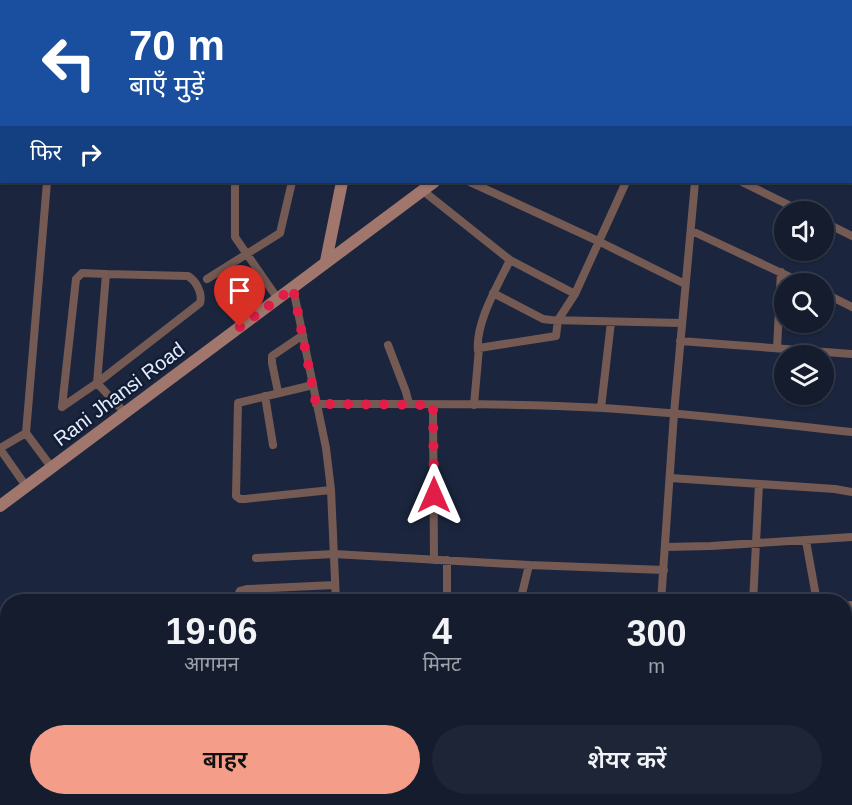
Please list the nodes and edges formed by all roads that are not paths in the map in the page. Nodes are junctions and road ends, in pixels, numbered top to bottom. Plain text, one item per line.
1 (47, 183) edge
2 (235, 183) edge
3 (292, 183) edge
4 (342, 183) edge
5 (432, 183) edge
6 (472, 183) edge
7 (626, 183) edge
8 (695, 183) edge
9 (744, 183) edge
10 (422, 190) junction
11 (781, 201) edge
12 (834, 227) edge
13 (692, 231) junction
14 (852, 236) edge
15 (598, 241) junction
16 (247, 255) junction
17 (510, 260) junction
18 (326, 261) junction
19 (781, 272) joint
20 (106, 274) junction
21 (207, 279) dead end
22 (685, 284) junction
23 (293, 288) junction
24 (493, 293) junction
25 (575, 294) junction
26 (834, 298) edge
27 (278, 299) junction
28 (852, 307) edge
29 (558, 320) junction
30 (611, 322) junction
31 (681, 323) junction
32 (303, 335) junction
33 (680, 341) junction
34 (388, 345) dead end
35 (777, 345) edge
36 (774, 348) edge
37 (478, 351) junction
38 (834, 353) edge
39 (852, 354) edge
40 (97, 383) junction
41 (313, 385) junction
42 (278, 392) junction
43 (265, 396) junction
44 (316, 404) junction
45 (409, 404) junction
46 (433, 405) junction
47 (474, 405) junction
48 (601, 408) junction
49 (125, 413) junction
50 (674, 413) junction
51 (852, 432) edge
52 (26, 433) junction
53 (273, 446) dead end
54 (0, 449) edge
55 (52, 468) junction
56 (670, 478) junction
57 (759, 484) junction
58 (26, 486) junction
59 (331, 490) junction
60 (852, 492) edge
61 (0, 506) edge
62 (852, 537) edge
63 (806, 541) junction
64 (756, 544) junction
65 (665, 547) junction
66 (334, 554) junction
67 (256, 558) dead end
68 (434, 560) junction
69 (447, 560) junction
70 (529, 565) junction
71 (664, 570) junction
72 (335, 585) junction
73 (239, 594) edge
74 (336, 594) edge
75 (447, 594) edge
76 (522, 594) edge
77 (662, 594) edge
78 (753, 594) edge
79 (816, 594) edge

1 - 52 street
2 - 16 street
3 - 16 street
4 - 18 street
5 - 10 street, Rani Jhansi Road
6 - 15 street
7 - 15 street
8 - 13 street
9 - 11 street
10 - 17 street
10 - 18 street, Rani Jhansi Road
12 - 14 street
13 - 19 street
13 - 22 street
15 - 22 street
15 - 25 street
16 - 21 street
16 - 27 street
17 - 24 street
17 - 25 street
18 - 23 street, Rani Jhansi Road
19 - 35 street
20 - 40 street
20 - 40 street
20 - 40 street
22 - 31 street
23 - 27 street, Rani Jhansi Road
23 - 32 street
24 - 29 street
24 - 37 street
25 - 29 street
26 - 28 street
27 - 49 street, Rani Jhansi Road
29 - 30 street
29 - 37 street
30 - 31 street
30 - 48 street
31 - 33 street
32 - 41 street
32 - 42 street
33 - 36 street
33 - 50 street
34 - 45 street
37 - 47 street
38 - 39 street
40 - 49 street
41 - 42 street
41 - 44 street
42 - 43 street
43 - 53 street
43 - 59 street
44 - 45 street
44 - 59 street
45 - 46 street
46 - 47 street
46 - 68 street
47 - 48 street
48 - 50 street
49 - 55 street, Rani Jhansi Road
50 - 51 street
50 - 56 street
52 - 54 street
52 - 55 street
54 - 58 street
55 - 58 street, Rani Jhansi Road
56 - 57 street
56 - 65 street
57 - 60 street
57 - 64 street
58 - 61 street, Rani Jhansi Road
59 - 66 street
62 - 63 street
63 - 64 street
63 - 79 street
64 - 65 street
64 - 78 street
65 - 71 street
66 - 67 street
66 - 68 street
66 - 72 street
68 - 69 street
69 - 70 street
69 - 75 street
70 - 71 street
70 - 76 street
71 - 77 street
72 - 73 street
72 - 74 street

